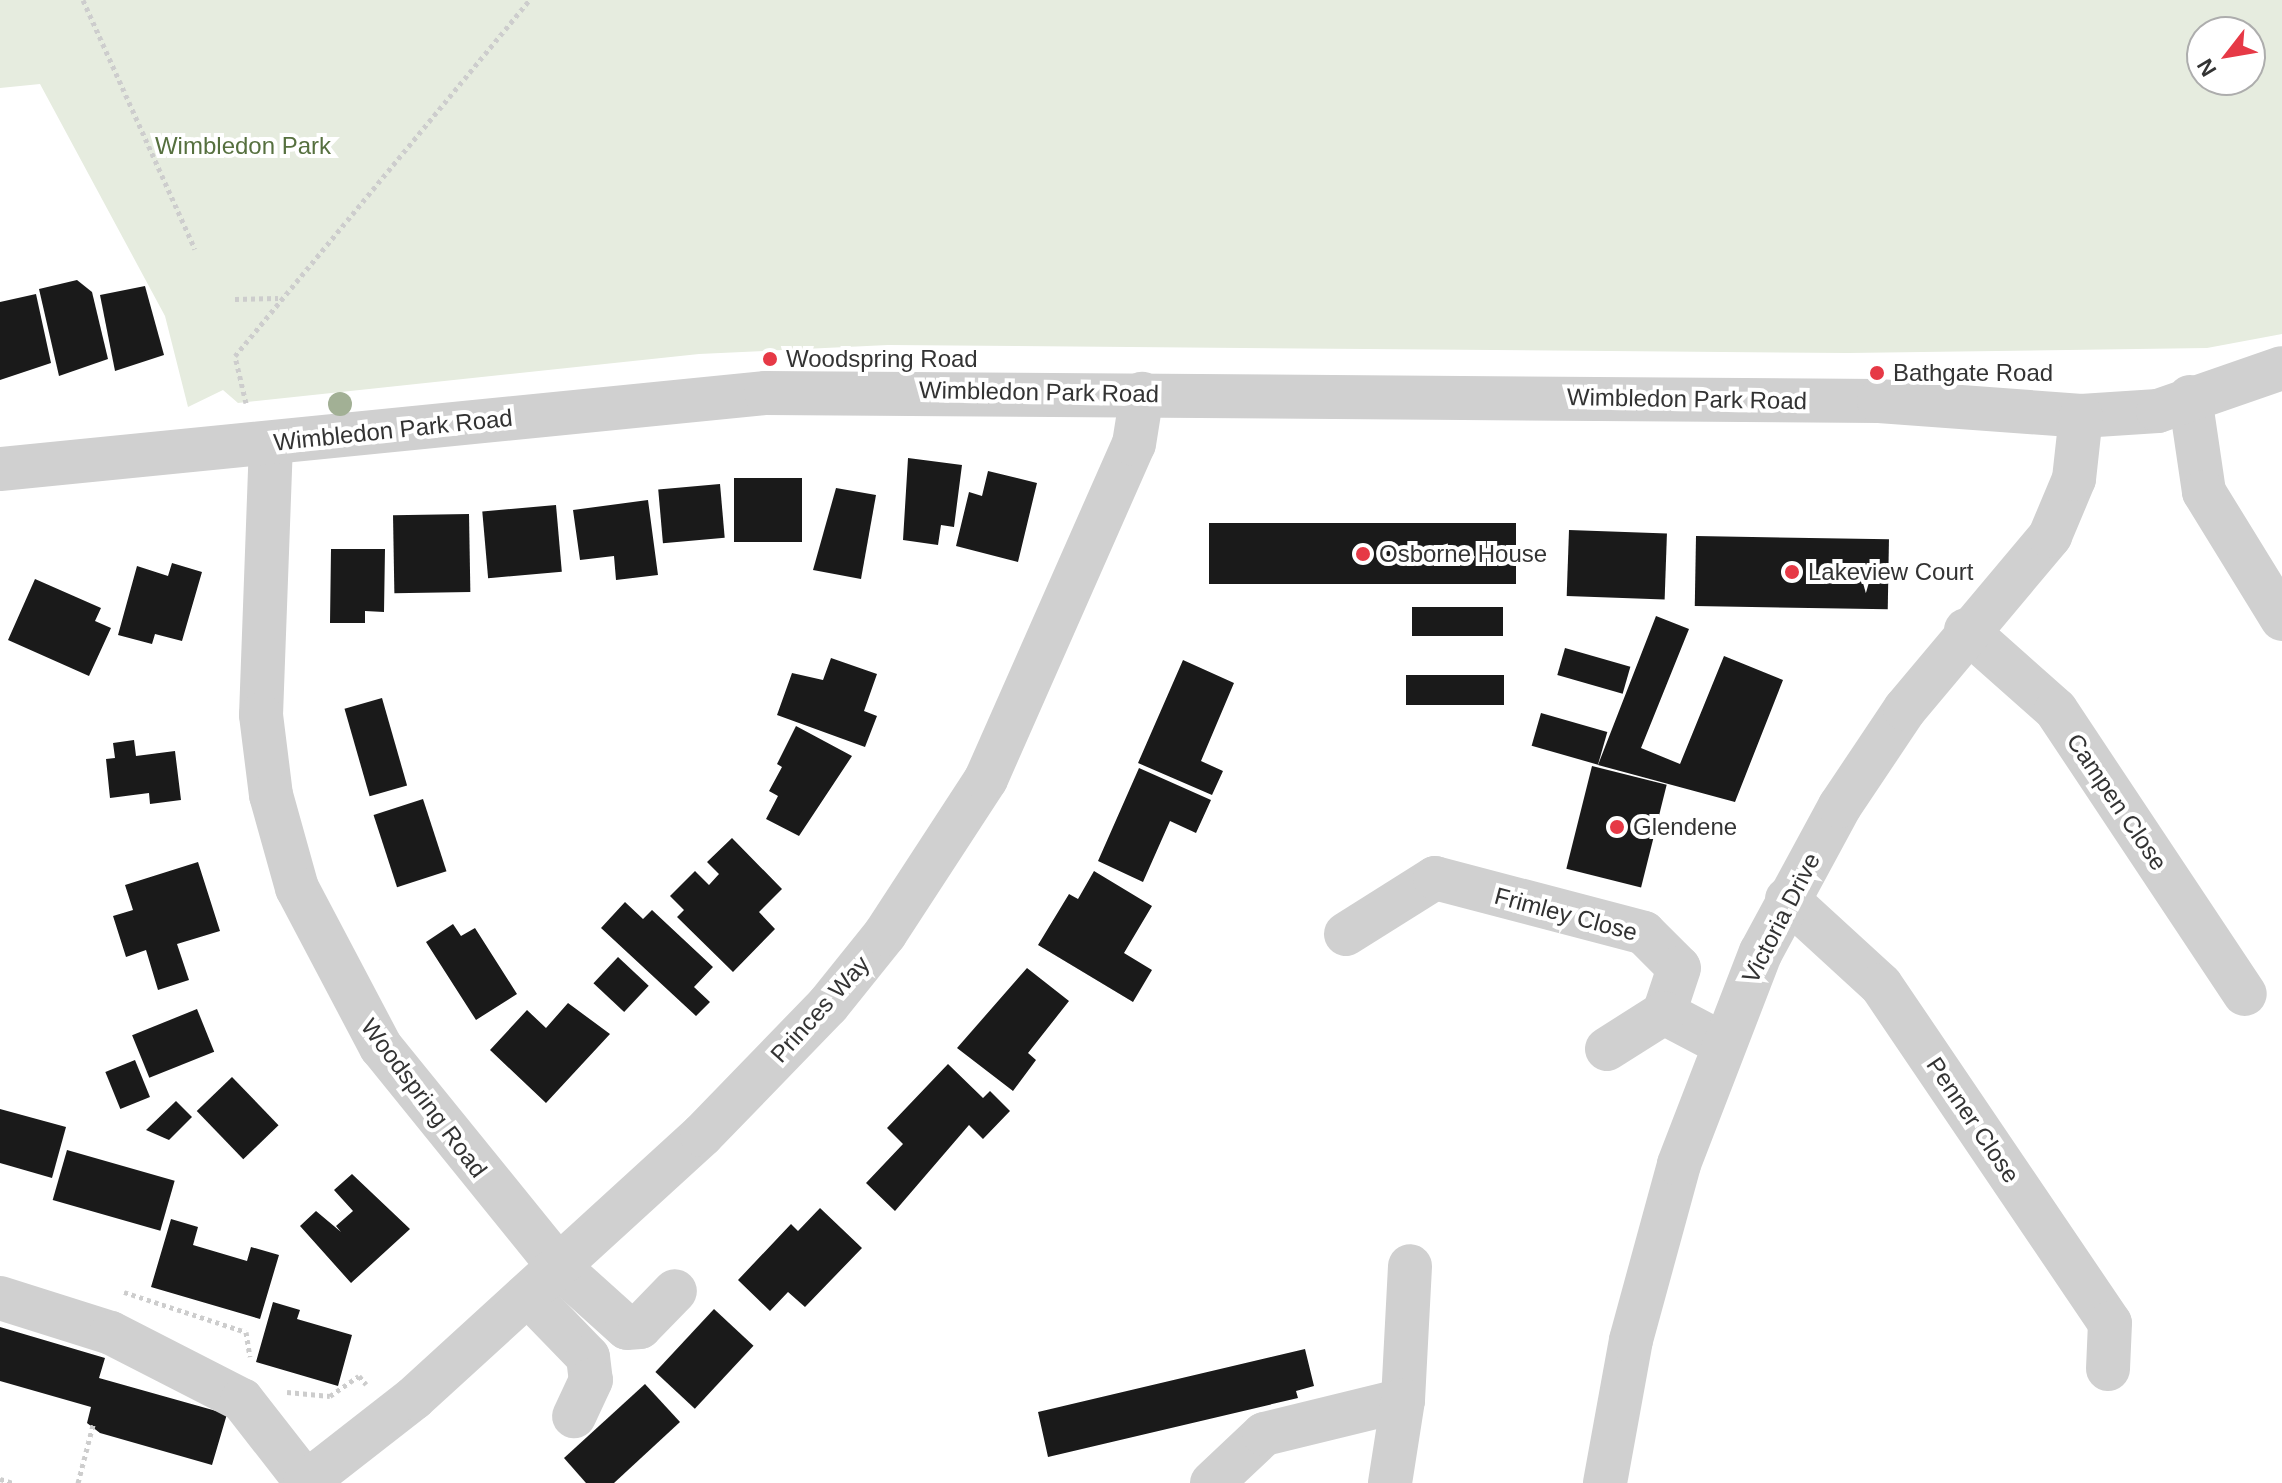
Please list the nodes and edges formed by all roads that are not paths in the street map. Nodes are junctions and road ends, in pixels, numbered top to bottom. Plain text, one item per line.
1 (2282, 368) edge
2 (1142, 394) junction
3 (2190, 397) junction
4 (2081, 416) junction
5 (271, 443) junction
6 (0, 469) edge
7 (2282, 619) edge
8 (1966, 630) junction
9 (1787, 899) junction
10 (1346, 934) dead end
11 (2245, 994) dead end
12 (1664, 1013) junction
13 (1721, 1043) junction
14 (1607, 1049) dead end
15 (1410, 1266) dead end
16 (559, 1267) junction
17 (675, 1291) dead end
18 (528, 1295) junction
19 (0, 1298) edge
20 (2108, 1369) dead end
21 (1403, 1400) junction
22 (574, 1416) dead end
23 (305, 1483) edge
24 (1212, 1483) edge
25 (1390, 1483) edge
26 (1605, 1483) edge

1 - 3 street, Wimbledon Park Road
2 - 4 street, Wimbledon Park Road
2 - 5 street, Wimbledon Park Road
2 - 16 street, Princes Way
3 - 4 street, Wimbledon Park Road
3 - 7 street
4 - 8 street, Victoria Drive
5 - 6 street, Wimbledon Park Road
5 - 16 street, Woodspring Road
8 - 9 street, Victoria Drive
8 - 11 street, Campen Close
9 - 13 street, Victoria Drive
9 - 20 street, Penner Close
10 - 12 street, Frimley Close
12 - 13 street
12 - 14 street
13 - 26 street, Victoria Drive
15 - 21 street
16 - 17 street, Woodspring Road
16 - 18 street, Princes Way
18 - 22 street
18 - 23 street, Princes Way
19 - 23 street
21 - 24 street
21 - 25 street

